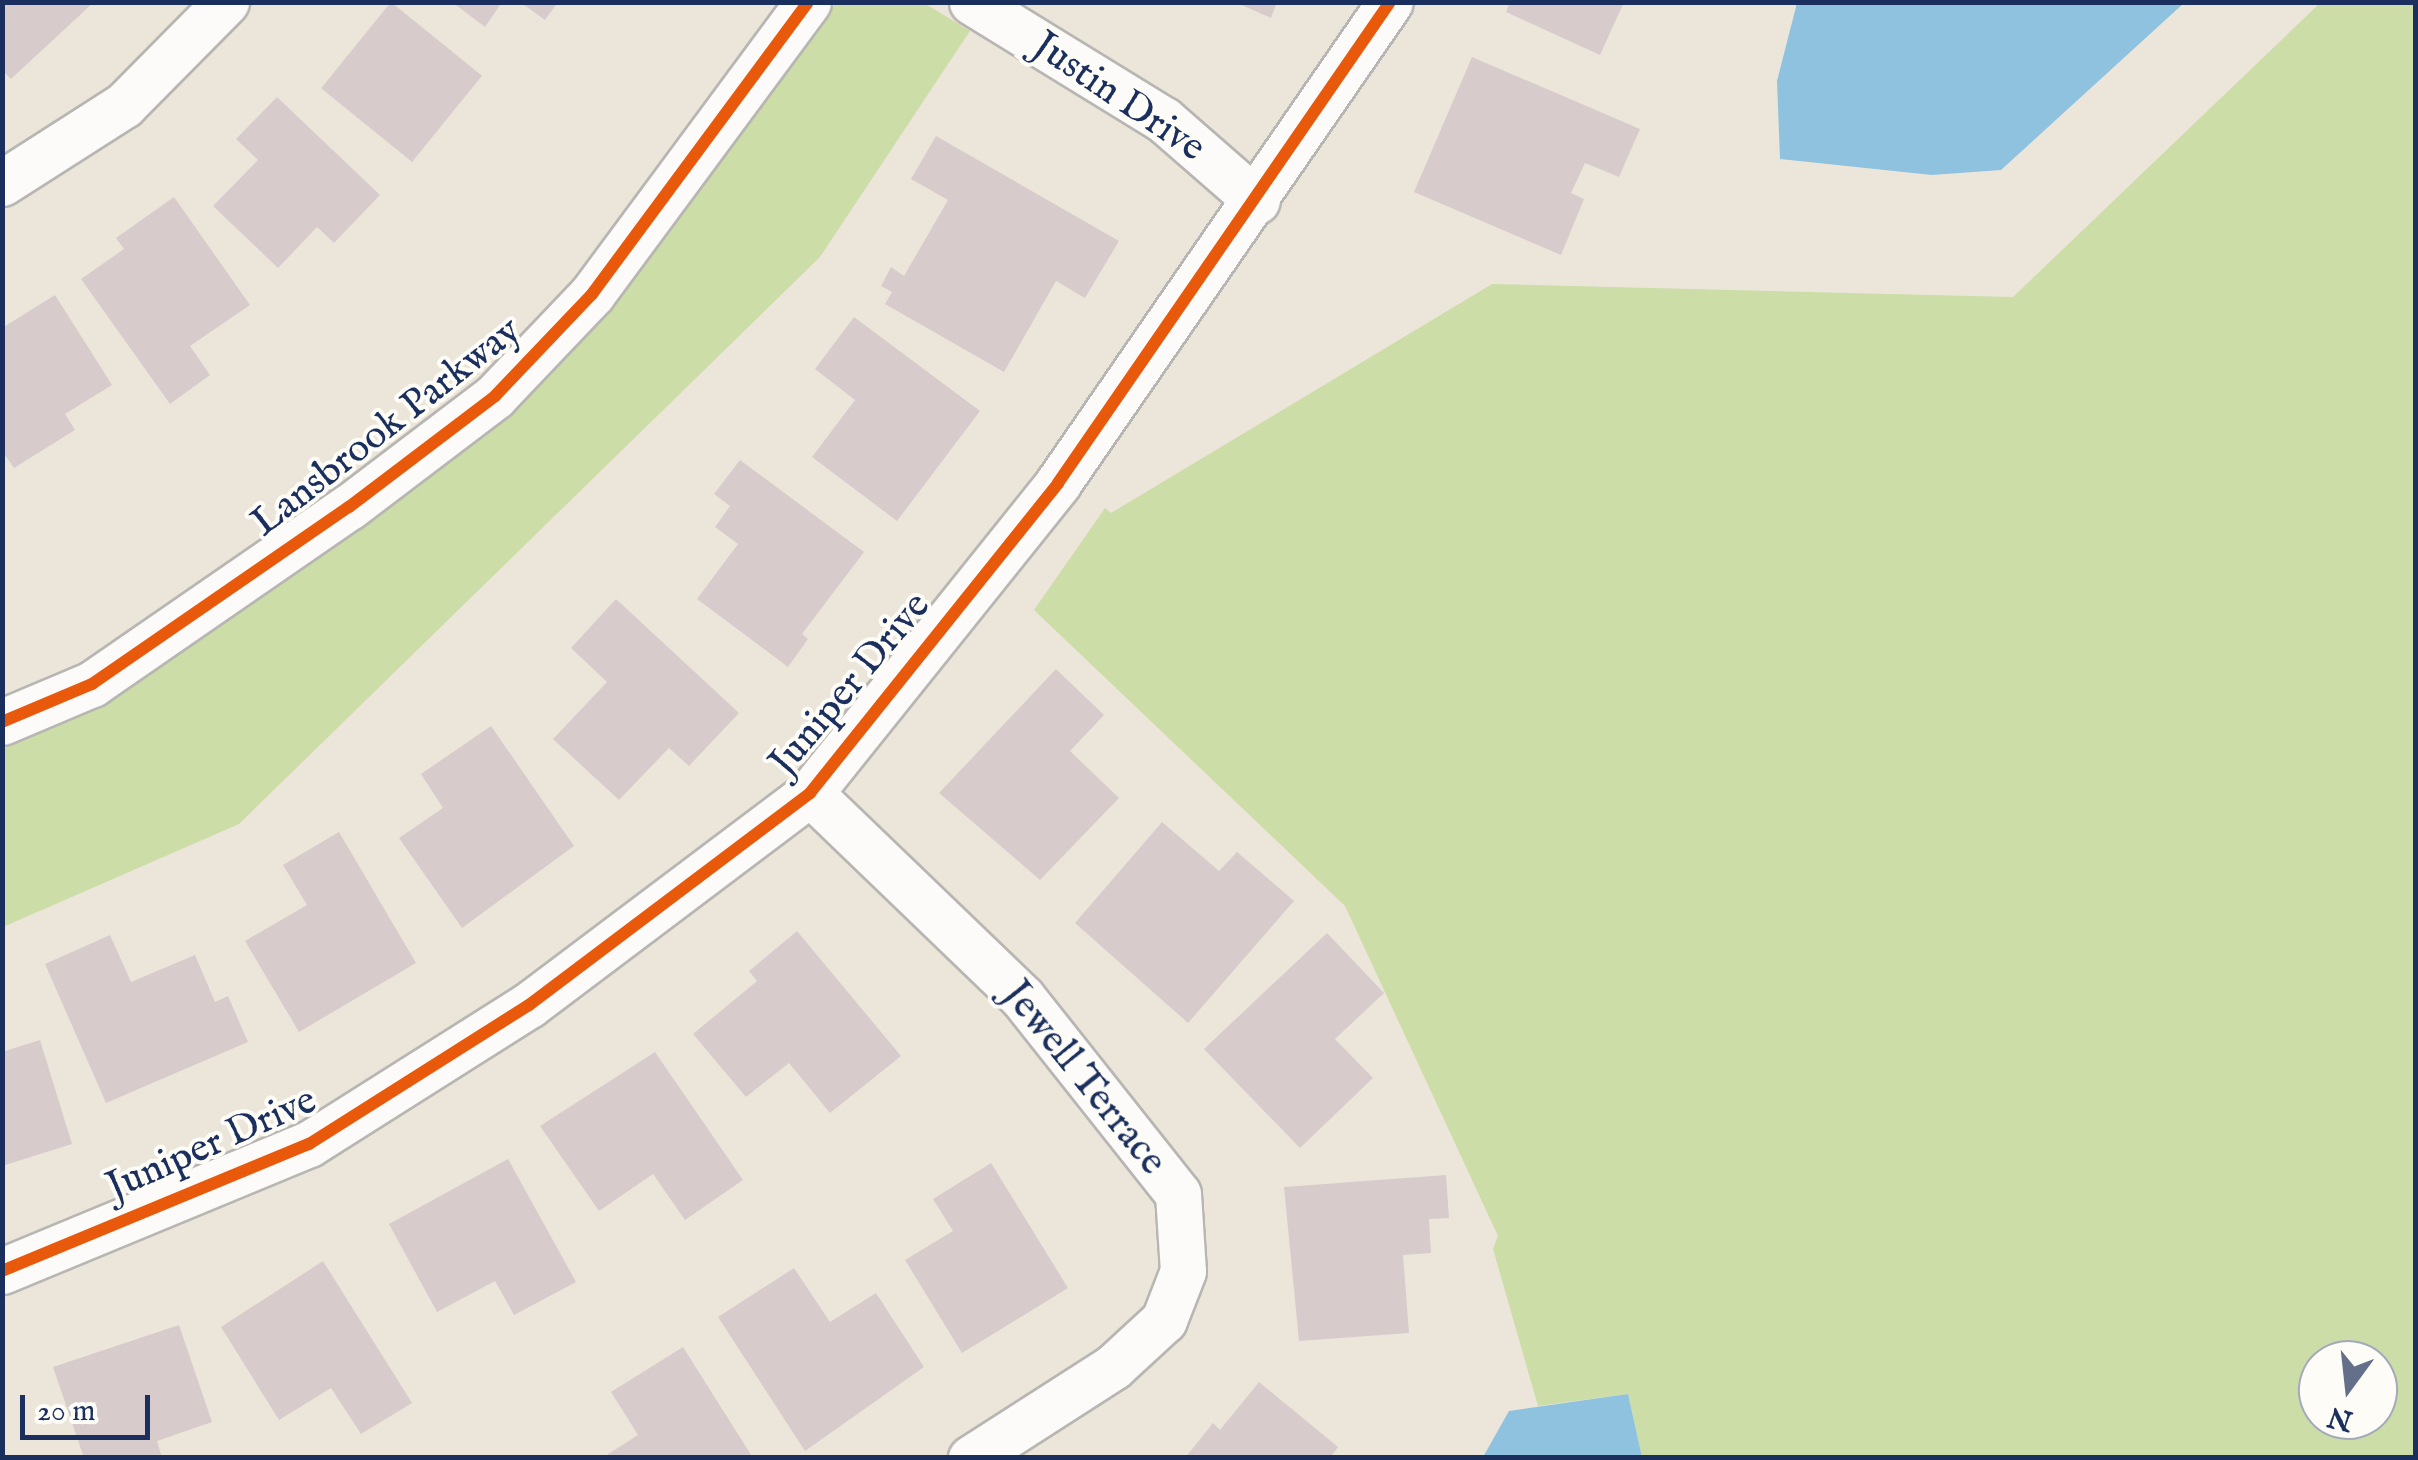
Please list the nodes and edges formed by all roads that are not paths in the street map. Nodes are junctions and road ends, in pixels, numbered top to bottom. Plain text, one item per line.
1 (226, 2) edge
2 (808, 2) edge
3 (972, 2) edge
4 (1390, 2) edge
5 (2, 183) edge
6 (1258, 201) junction
7 (2, 722) edge
8 (810, 793) junction
9 (2, 1271) edge
10 (971, 1458) edge

1 - 5 street
2 - 7 street, Lansbrook Parkway
3 - 6 street, Justin Drive
4 - 6 street, Juniper Drive
6 - 8 street, Juniper Drive
8 - 9 street, Juniper Drive
8 - 10 street, Jewell Terrace

